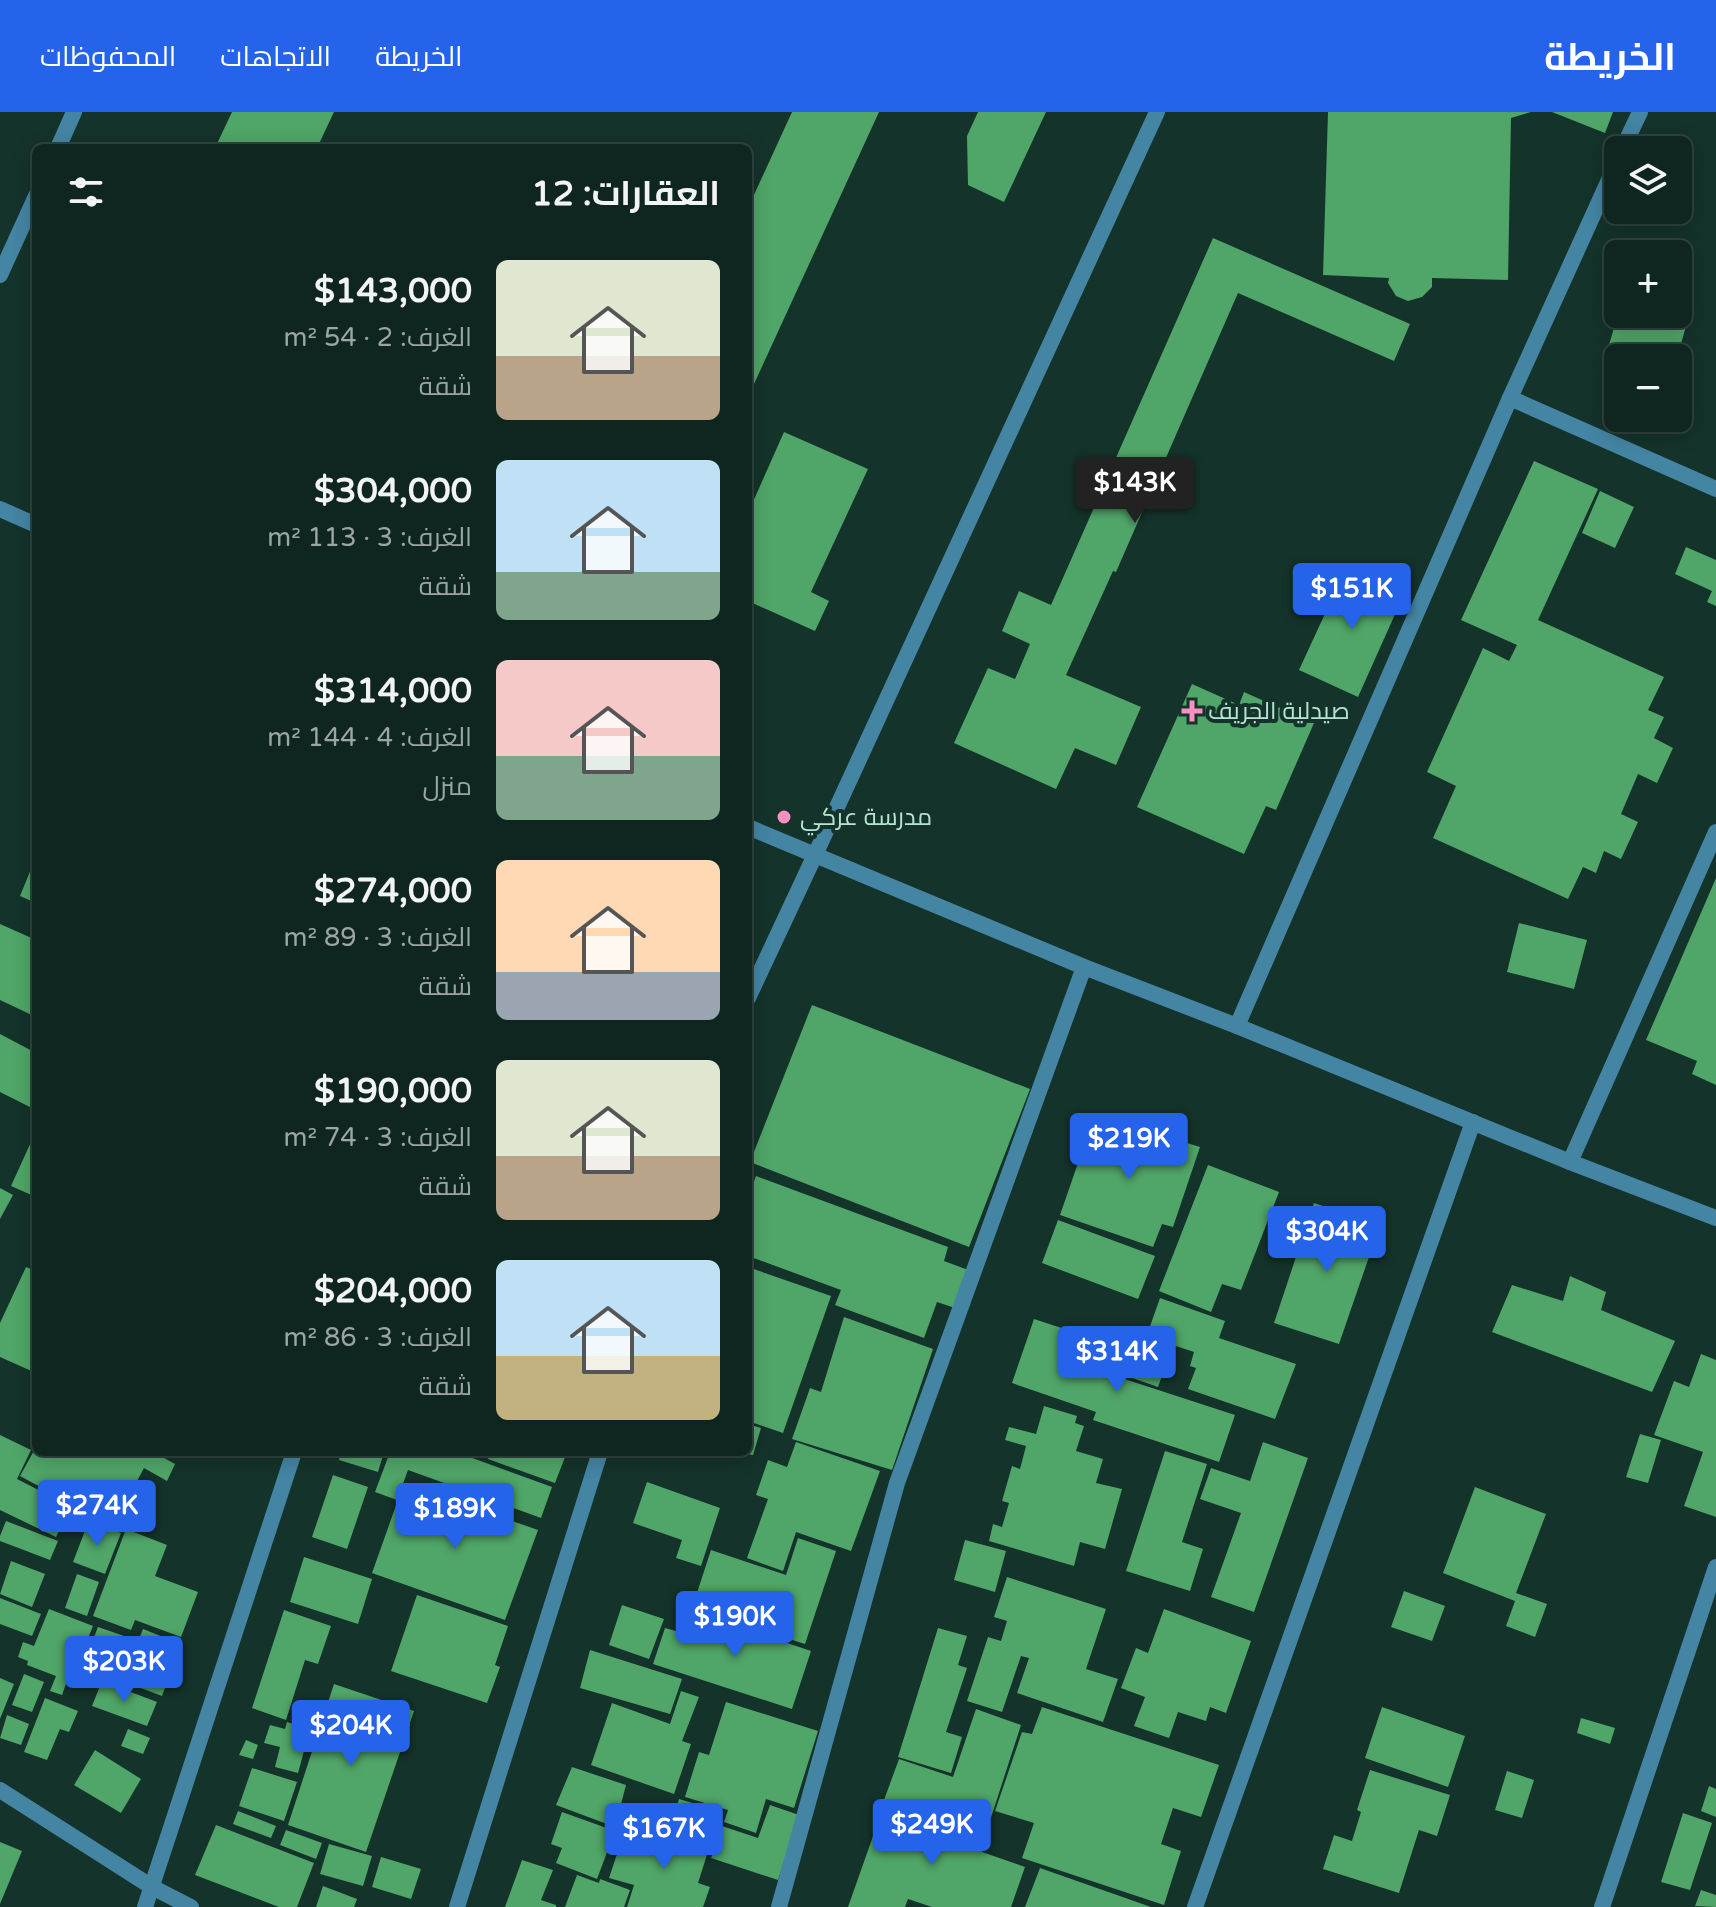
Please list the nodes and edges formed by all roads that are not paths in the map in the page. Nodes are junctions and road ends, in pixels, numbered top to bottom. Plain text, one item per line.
1 (74, 112) edge
2 (1157, 112) edge
3 (1640, 112) edge
4 (1629, 136) edge
5 (60, 144) edge
6 (1604, 191) edge
7 (32, 205) edge
8 (0, 275) edge
9 (1510, 398) junction
10 (1716, 489) edge
11 (0, 509) edge
12 (32, 523) edge
13 (752, 829) edge
14 (1716, 832) edge
15 (815, 855) junction
16 (1084, 967) junction
17 (752, 989) edge
18 (1237, 1026) junction
19 (1473, 1122) junction
20 (1570, 1162) junction
21 (1716, 1218) edge
22 (293, 1456) edge
23 (599, 1456) edge
24 (1716, 1567) edge
25 (0, 1790) edge
26 (152, 1887) junction
27 (145, 1907) edge
28 (191, 1907) edge
29 (457, 1907) edge
30 (779, 1907) edge
31 (1195, 1907) edge
32 (1602, 1907) edge

1 - 5 street
2 - 15 street
3 - 4 street
6 - 9 street
7 - 8 street
9 - 10 street
9 - 18 street
11 - 12 street
13 - 15 street
14 - 20 street
15 - 16 street
15 - 17 street
16 - 18 street
16 - 30 street
18 - 19 street
19 - 20 street
19 - 31 street
20 - 21 street
22 - 26 street
23 - 29 street
24 - 32 street
25 - 26 street
26 - 27 street
26 - 28 street

